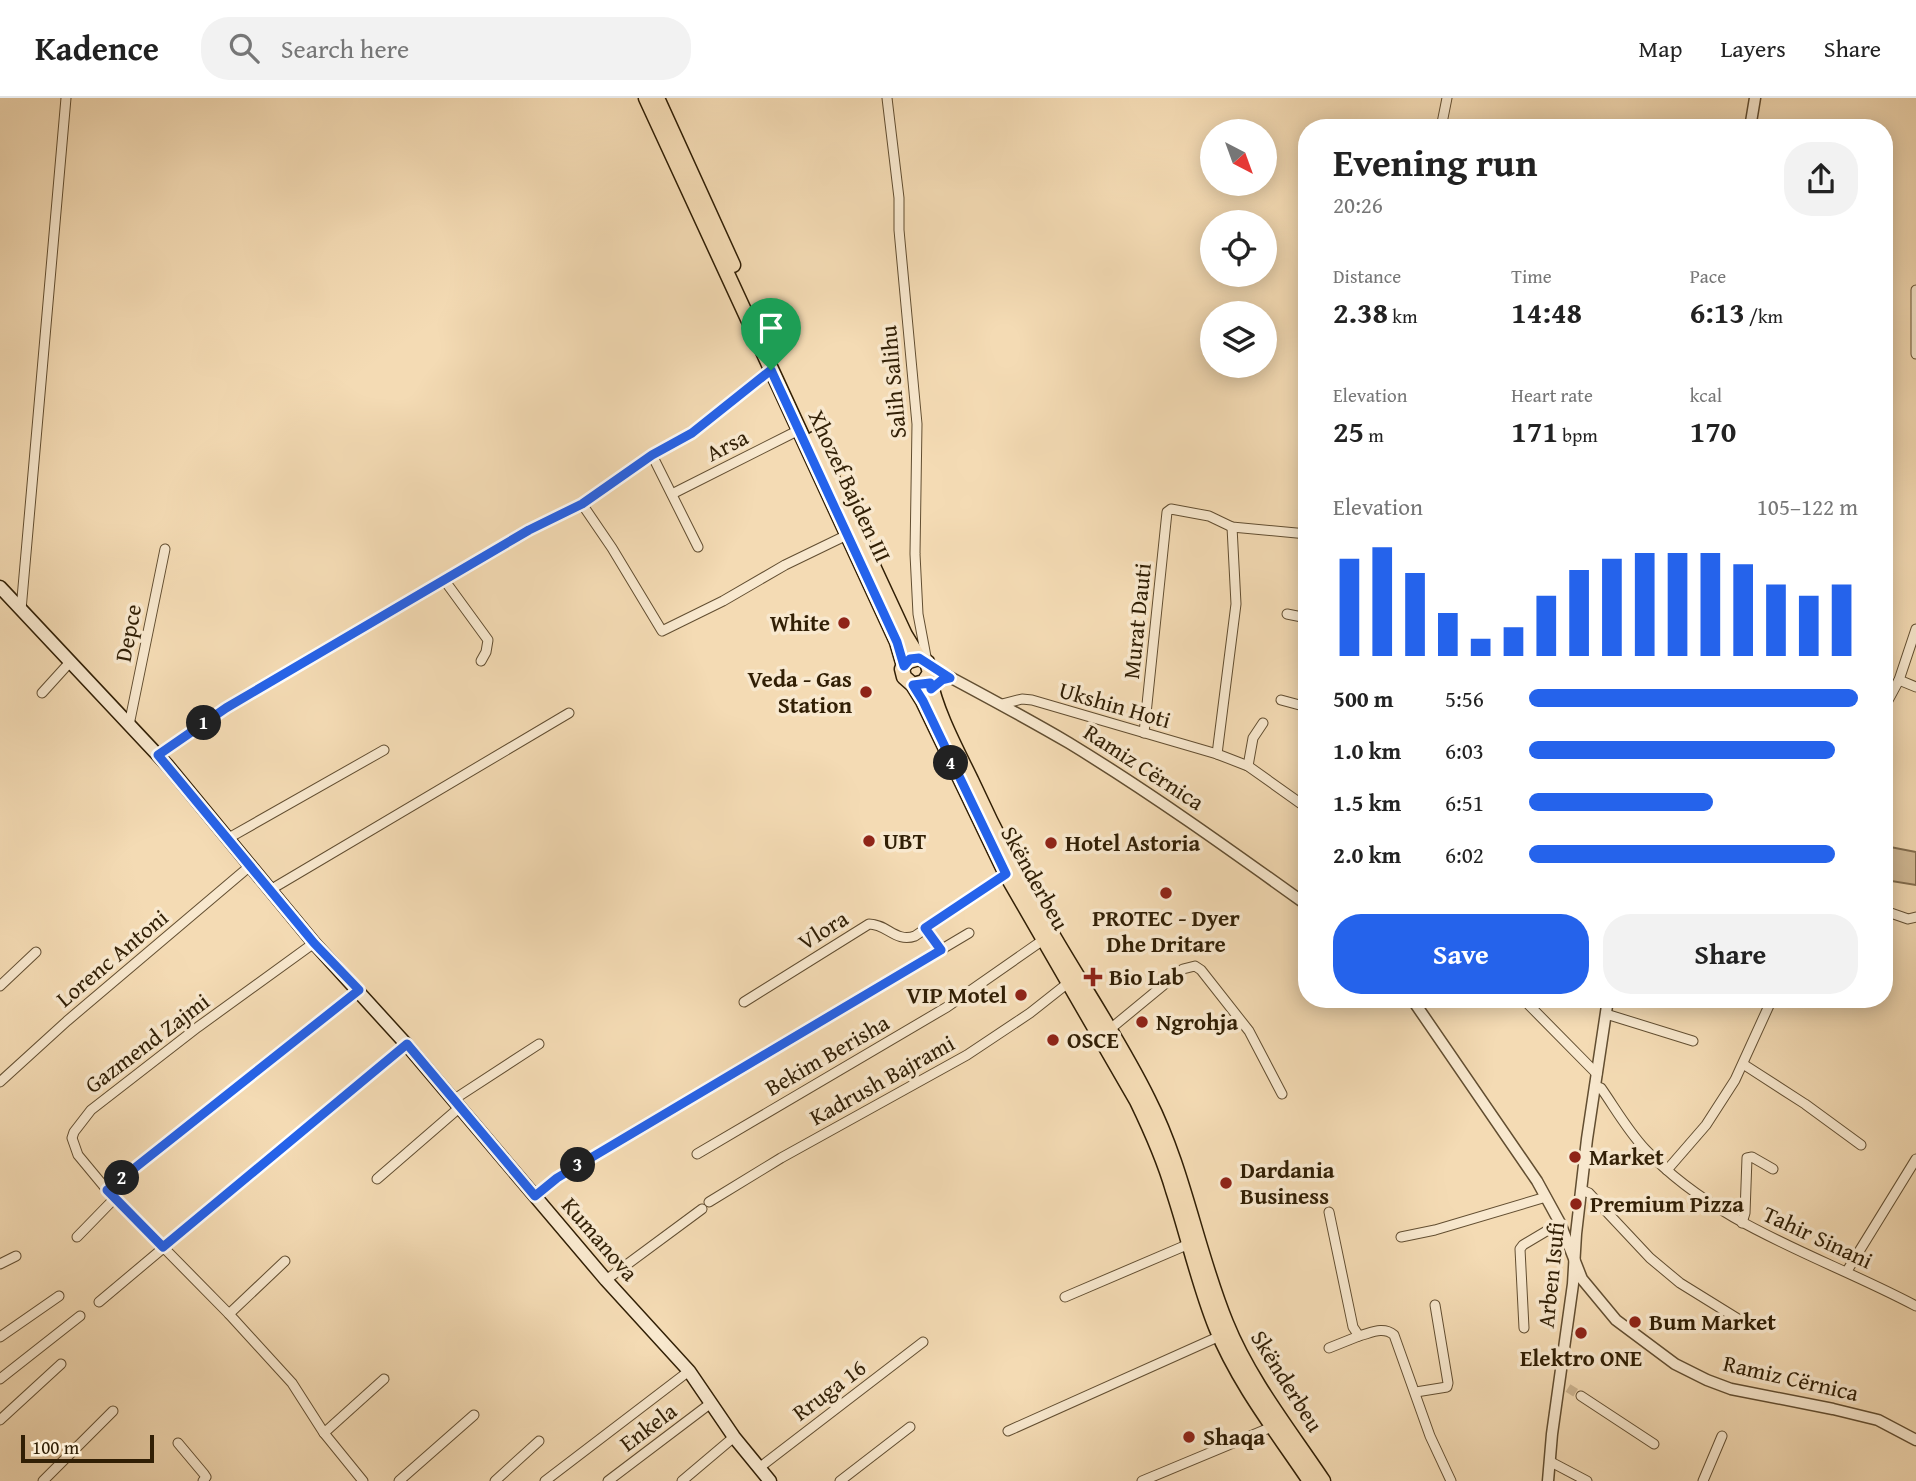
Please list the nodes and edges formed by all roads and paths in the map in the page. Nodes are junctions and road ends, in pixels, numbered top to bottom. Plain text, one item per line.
1 (66, 98) edge
2 (646, 98) edge
3 (657, 98) edge
4 (887, 98) edge
5 (1447, 98) edge
6 (1755, 98) edge
7 (1443, 119) edge
8 (1752, 119) edge
9 (1916, 290) edge
10 (1916, 354) edge
11 (771, 370) junction
12 (799, 430) junction
13 (652, 455) junction
14 (672, 494) junction
15 (582, 504) junction
16 (1232, 527) junction
17 (1298, 533) edge
18 (847, 535) junction
19 (698, 547) dead end
20 (165, 549) dead end
21 (445, 581) junction
22 (0, 587) edge
23 (22, 610) junction
24 (1287, 614) dead end
25 (1298, 616) edge
26 (1916, 629) edge
27 (71, 661) junction
28 (481, 661) dead end
29 (904, 666) junction
30 (928, 676) junction
31 (1899, 680) junction
32 (1916, 687) edge
33 (1893, 691) edge
34 (42, 693) dead end
35 (1281, 700) dead end
36 (1002, 704) junction
37 (1298, 705) edge
38 (569, 713) dead end
39 (1263, 723) dead end
40 (129, 725) junction
41 (1144, 733) junction
42 (384, 750) dead end
43 (1217, 754) junction
44 (158, 755) junction
45 (1248, 766) junction
46 (1298, 802) edge
47 (228, 839) junction
48 (250, 866) junction
49 (1006, 874) junction
50 (270, 890) junction
51 (1298, 898) edge
52 (1893, 914) edge
53 (1916, 917) edge
54 (925, 928) junction
55 (969, 933) dead end
56 (1043, 940) junction
57 (314, 943) junction
58 (941, 950) junction
59 (36, 952) dead end
60 (1069, 983) junction
61 (0, 986) edge
62 (359, 990) junction
63 (744, 1002) dead end
64 (1418, 1008) edge
65 (1531, 1008) edge
66 (1607, 1008) edge
67 (1768, 1008) edge
68 (1606, 1014) junction
69 (1109, 1030) junction
70 (1693, 1041) dead end
71 (407, 1044) junction
72 (539, 1044) dead end
73 (1743, 1064) junction
74 (1596, 1080) junction
75 (0, 1082) edge
76 (1282, 1094) dead end
77 (456, 1104) junction
78 (1861, 1145) dead end
79 (696, 1154) dead end
80 (1916, 1158) edge
81 (1773, 1169) dead end
82 (1667, 1170) junction
83 (377, 1179) dead end
84 (107, 1190) junction
85 (1582, 1190) junction
86 (535, 1196) junction
87 (1546, 1197) junction
88 (115, 1198) junction
89 (1329, 1212) dead end
90 (1560, 1223) junction
91 (1742, 1223) junction
92 (77, 1237) dead end
93 (1401, 1237) dead end
94 (1189, 1244) junction
95 (163, 1247) junction
96 (16, 1256) dead end
97 (1575, 1260) junction
98 (285, 1261) dead end
99 (0, 1264) edge
100 (1847, 1271) junction
101 (606, 1280) junction
102 (58, 1296) dead end
103 (1065, 1297) dead end
104 (99, 1302) dead end
105 (1435, 1305) dead end
106 (1916, 1306) edge
107 (229, 1314) junction
108 (80, 1316) dead end
109 (1743, 1322) dead end
110 (1524, 1328) dead end
111 (1220, 1336) junction
112 (1359, 1336) junction
113 (0, 1337) edge
114 (923, 1342) dead end
115 (1329, 1348) dead end
116 (61, 1364) dead end
117 (689, 1371) junction
118 (0, 1379) edge
119 (384, 1379) dead end
120 (1416, 1392) junction
121 (1581, 1395) tunnel mouth
122 (711, 1403) junction
123 (113, 1411) dead end
124 (474, 1415) dead end
125 (0, 1420) edge
126 (1274, 1426) junction
127 (911, 1427) dead end
128 (1008, 1431) dead end
129 (324, 1433) junction
130 (734, 1437) junction
131 (1722, 1437) dead end
132 (1916, 1440) edge
133 (539, 1441) dead end
134 (178, 1443) dead end
135 (1654, 1444) dead end
136 (1551, 1462) junction
137 (759, 1468) junction
138 (1707, 1480) edge
139 (43, 1481) edge
140 (203, 1481) edge
141 (363, 1481) edge
142 (399, 1481) edge
143 (495, 1481) edge
144 (545, 1481) edge
145 (608, 1481) edge
146 (682, 1481) edge
147 (770, 1481) edge
148 (840, 1481) edge
149 (1142, 1481) edge
150 (1310, 1481) edge
151 (1323, 1481) edge
152 (1451, 1481) edge
153 (1549, 1481) edge
154 (1587, 1481) edge

1 - 23 street
2 - 11 main road, Xhozef Bajden III
3 - 30 main road, Xhozef Bajden III
4 - 30 street, Salih Salihu
5 - 7 street
6 - 8 street
9 - 10 street
11 - 12 main road, Xhozef Bajden III
11 - 13 street
12 - 14 street, Arsa
12 - 18 main road, Xhozef Bajden III
13 - 14 street
13 - 15 street
14 - 19 street
15 - 18 street
15 - 21 street
16 - 17 street
16 - 41 street, Murat Dauti
16 - 43 street
18 - 29 main road, Xhozef Bajden III
20 - 40 street, Depce
21 - 28 street
21 - 44 street
22 - 23 main road, Kumanova
23 - 27 main road, Kumanova
24 - 25 street
26 - 31 street
27 - 34 street
27 - 40 main road, Kumanova
29 - 30 main road
29 - 30 main road, Xhozef Bajden III
30 - 36 street, Ramiz Cërnica
30 - 49 main road, Skënderbeu
30 - 69 main road, Skënderbeu
31 - 32 street
31 - 33 street
35 - 37 street
36 - 41 street, Ukshin Hoti
36 - 51 street, Ramiz Cërnica
38 - 50 street
39 - 45 street
40 - 44 main road, Kumanova
41 - 43 street, Ukshin Hoti
42 - 47 street
43 - 45 street, Ukshin Hoti
44 - 47 main road, Kumanova
45 - 46 street, Ukshin Hoti
47 - 48 main road, Kumanova
48 - 50 main road, Kumanova
48 - 75 street, Lorenc Antoni
49 - 54 street, Vlora
49 - 56 main road, Skënderbeu
50 - 57 main road, Kumanova
52 - 53 street
54 - 58 street
54 - 63 street, Vlora
55 - 58 street
56 - 60 main road, Skënderbeu
56 - 79 street, Bekim Berisha
57 - 62 main road, Kumanova
57 - 84 street, Gazmend Zajmi
58 - 86 street
59 - 61 street
60 - 94 main road, Skënderbeu
60 - 101 street, Kadrush Bajrami
62 - 71 main road, Kumanova
62 - 84 street
64 - 87 street, Ramiz Cërnica
65 - 74 street
66 - 68 street, Arben Isufi
67 - 73 street
68 - 70 street
68 - 74 street, Arben Isufi
69 - 76 street
69 - 151 main road, Skënderbeu
71 - 77 main road, Kumanova
71 - 95 street
72 - 77 street
73 - 78 street
73 - 82 street
74 - 82 street, Tahir Sinani
74 - 85 street, Arben Isufi
77 - 83 street
77 - 86 main road, Kumanova
80 - 100 street
81 - 91 street, Tahir Sinani
82 - 91 street, Tahir Sinani
84 - 88 street, Gazmend Zajmi
85 - 97 street, Arben Isufi
85 - 109 street
86 - 101 main road, Kumanova
87 - 90 street, Ramiz Cërnica
87 - 93 street
88 - 92 street
88 - 95 street, Gazmend Zajmi
89 - 112 street
90 - 97 street, Ramiz Cërnica
90 - 110 street
91 - 100 street, Tahir Sinani
94 - 103 street
94 - 111 main road, Skënderbeu
95 - 104 street
95 - 107 street, Gazmend Zajmi
96 - 99 street
97 - 132 street, Ramiz Cërnica
97 - 136 street, Arben Isufi
98 - 107 street
100 - 106 street, Tahir Sinani
101 - 117 main road, Kumanova
102 - 113 street
105 - 120 street
107 - 129 street, Gazmend Zajmi
108 - 118 street
111 - 126 main road, Skënderbeu
111 - 128 street, Skënderbeu
112 - 115 street
112 - 120 street
114 - 137 street, Rruga 16
116 - 125 street
117 - 122 main road, Kumanova
117 - 144 street
119 - 129 street
120 - 152 street
121 - 135 street
122 - 130 main road, Kumanova
122 - 145 street, Enkela
123 - 139 street
124 - 142 street
126 - 149 street
126 - 150 main road, Skënderbeu
127 - 148 street
129 - 141 street, Gazmend Zajmi
130 - 137 main road, Kumanova
130 - 146 street
131 - 138 street
133 - 143 street
134 - 140 street
136 - 153 street, Arben Isufi
136 - 154 street
137 - 147 main road, Kumanova

